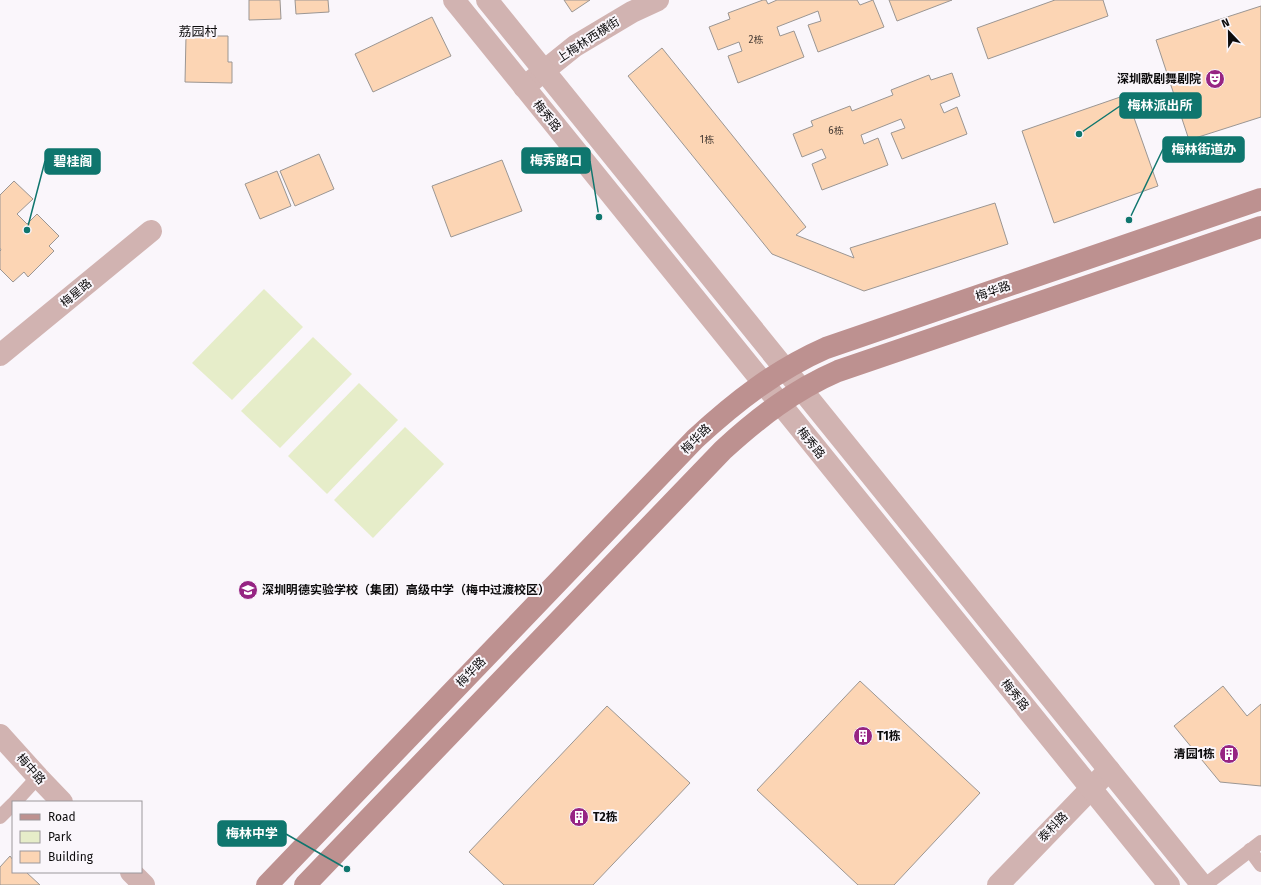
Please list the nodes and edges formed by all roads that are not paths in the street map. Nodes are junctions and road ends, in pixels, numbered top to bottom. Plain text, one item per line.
1 (454, 0) edge
2 (487, 0) edge
3 (658, 0) edge
4 (544, 70) junction
5 (524, 87) junction
6 (1261, 199) edge
7 (1261, 227) edge
8 (151, 230) dead end
9 (0, 355) edge
10 (785, 369) junction
11 (763, 383) junction
12 (801, 389) junction
13 (779, 403) junction
14 (0, 735) edge
15 (1109, 770) junction
16 (38, 777) junction
17 (1091, 789) junction
18 (16, 801) edge
19 (61, 801) edge
20 (12, 805) edge
21 (0, 817) edge
22 (1261, 842) edge
23 (1250, 850) junction
24 (1261, 865) edge
25 (132, 873) edge
26 (144, 885) edge
27 (267, 885) edge
28 (305, 885) edge
29 (998, 885) edge
30 (1169, 885) edge
31 (1203, 885) edge

1 - 5 street, 梅秀路
2 - 4 street
3 - 4 street, 上梅林西横街
4 - 5 street, 上梅林西横街
4 - 10 street
5 - 11 street, 梅秀路
6 - 10 main road, 梅华路
7 - 12 main road
8 - 9 street, 梅星路
10 - 11 main road, 梅华路
10 - 12 street
11 - 13 street, 梅秀路
11 - 27 main road, 梅华路
12 - 13 main road
12 - 15 street
13 - 17 street, 梅秀路
13 - 28 main road
14 - 16 street, 梅中路
15 - 17 street, 泰科路
15 - 31 street
16 - 18 lane
16 - 19 street, 梅中路
17 - 29 street, 泰科路
17 - 30 street, 梅秀路
20 - 21 lane
22 - 23 lane
23 - 24 lane
23 - 31 lane
25 - 26 street

